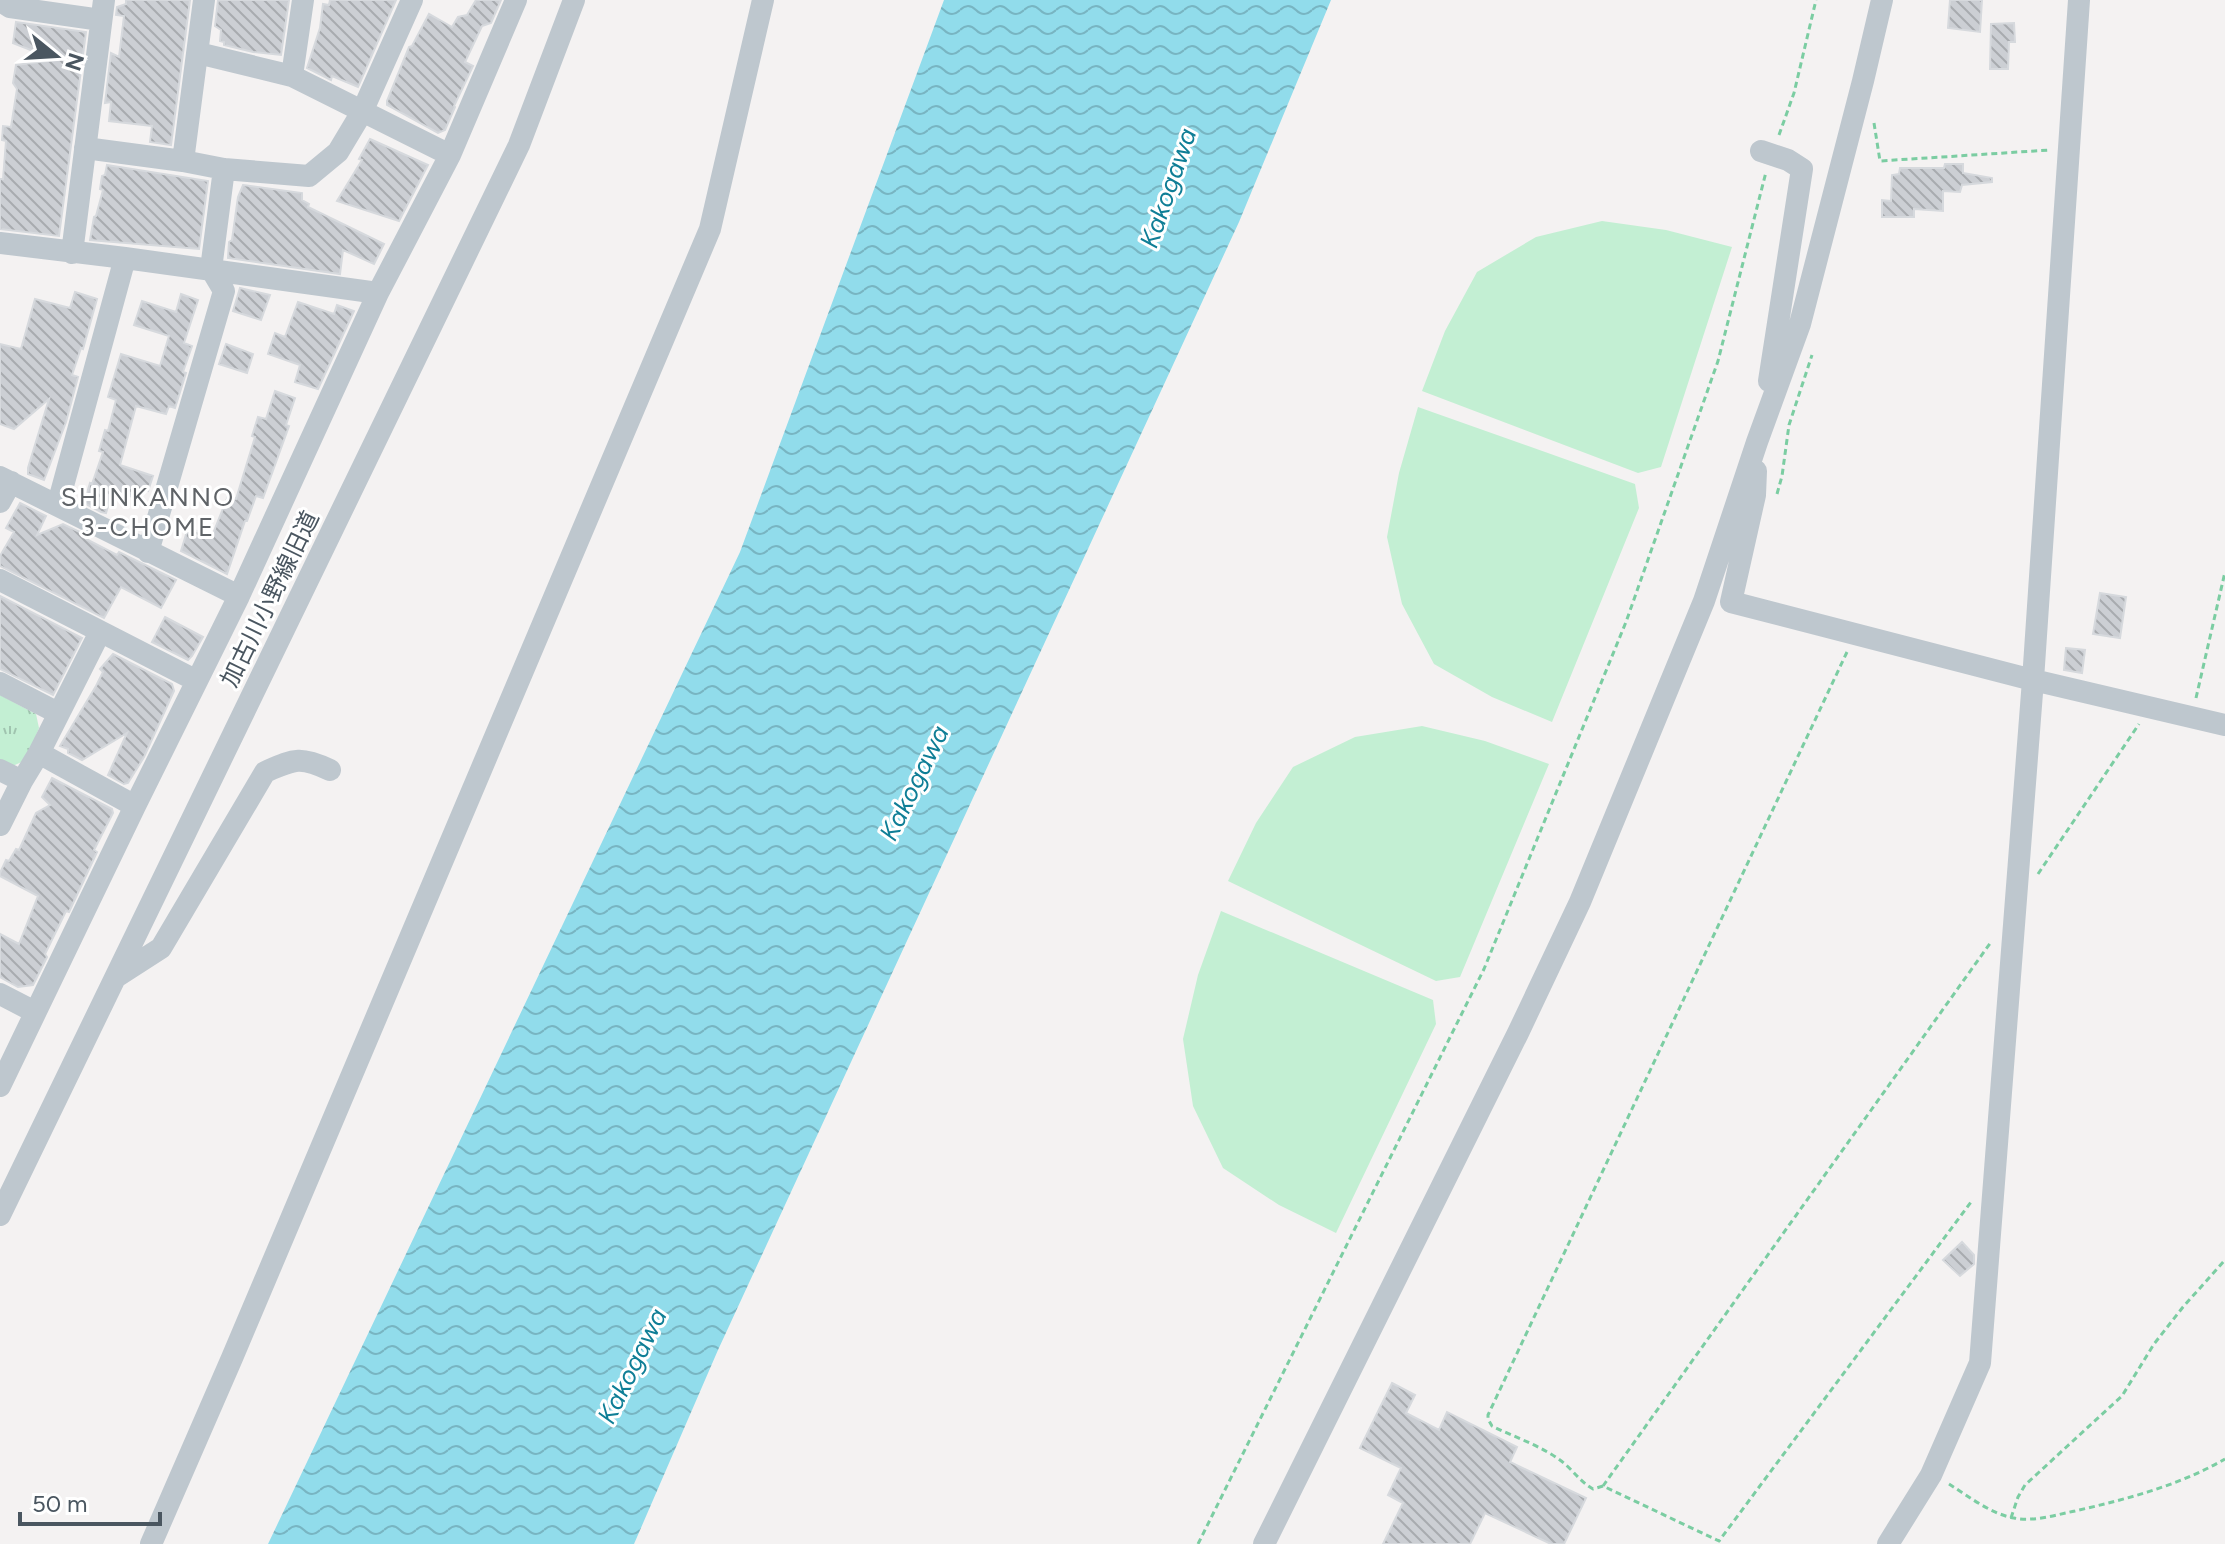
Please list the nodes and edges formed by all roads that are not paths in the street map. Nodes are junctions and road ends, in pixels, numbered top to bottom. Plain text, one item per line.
1 (204, 0) edge
2 (303, 0) edge
3 (412, 0) edge
4 (516, 0) edge
5 (574, 0) edge
6 (763, 0) edge
7 (1882, 0) edge
8 (2079, 0) edge
9 (0, 1) edge
10 (102, 10) edge
11 (198, 53) junction
12 (292, 76) junction
13 (362, 112) junction
14 (85, 148) junction
15 (1767, 152) road end
16 (450, 155) junction
17 (183, 161) junction
18 (224, 169) junction
19 (0, 243) edge
20 (72, 253) junction
21 (125, 258) junction
22 (211, 269) junction
23 (378, 293) junction
24 (1757, 442) junction
25 (4, 487) edge
26 (58, 504) junction
27 (148, 552) junction
28 (0, 580) edge
29 (239, 596) junction
30 (100, 632) junction
31 (2033, 680) junction
32 (197, 681) junction
33 (0, 683) edge
34 (58, 713) junction
35 (2225, 725) edge
36 (39, 753) junction
37 (0, 770) edge
38 (330, 770) dead end
39 (22, 781) junction
40 (135, 806) junction
41 (0, 825) edge
42 (115, 977) junction
43 (0, 994) edge
44 (35, 1012) junction
45 (0, 1086) edge
46 (0, 1215) edge
47 (151, 1544) edge
48 (1264, 1544) edge
49 (1888, 1544) edge

1 - 11 street
2 - 12 street
3 - 13 street
4 - 16 street
5 - 42 street, 加古川小野線旧道
6 - 47 street
7 - 24 street
8 - 31 street
9 - 10 street
10 - 14 street
11 - 12 street
11 - 17 street
12 - 13 street
13 - 16 street
13 - 18 street
14 - 17 street
14 - 20 street
15 - 24 street
16 - 23 street
17 - 18 street
18 - 22 street
19 - 20 street
20 - 21 street
21 - 22 street
21 - 26 street
22 - 23 street
22 - 27 street
23 - 29 street
24 - 31 street
24 - 48 street
25 - 26 street
26 - 27 street
27 - 29 street
28 - 30 street
29 - 32 street
30 - 32 street
30 - 34 street
31 - 35 street
31 - 49 street
32 - 40 street
33 - 34 street
34 - 36 street
36 - 39 street
36 - 40 street
37 - 39 street
38 - 42 street
39 - 41 street
40 - 44 street
42 - 46 street, 加古川小野線旧道
43 - 44 street
44 - 45 street

